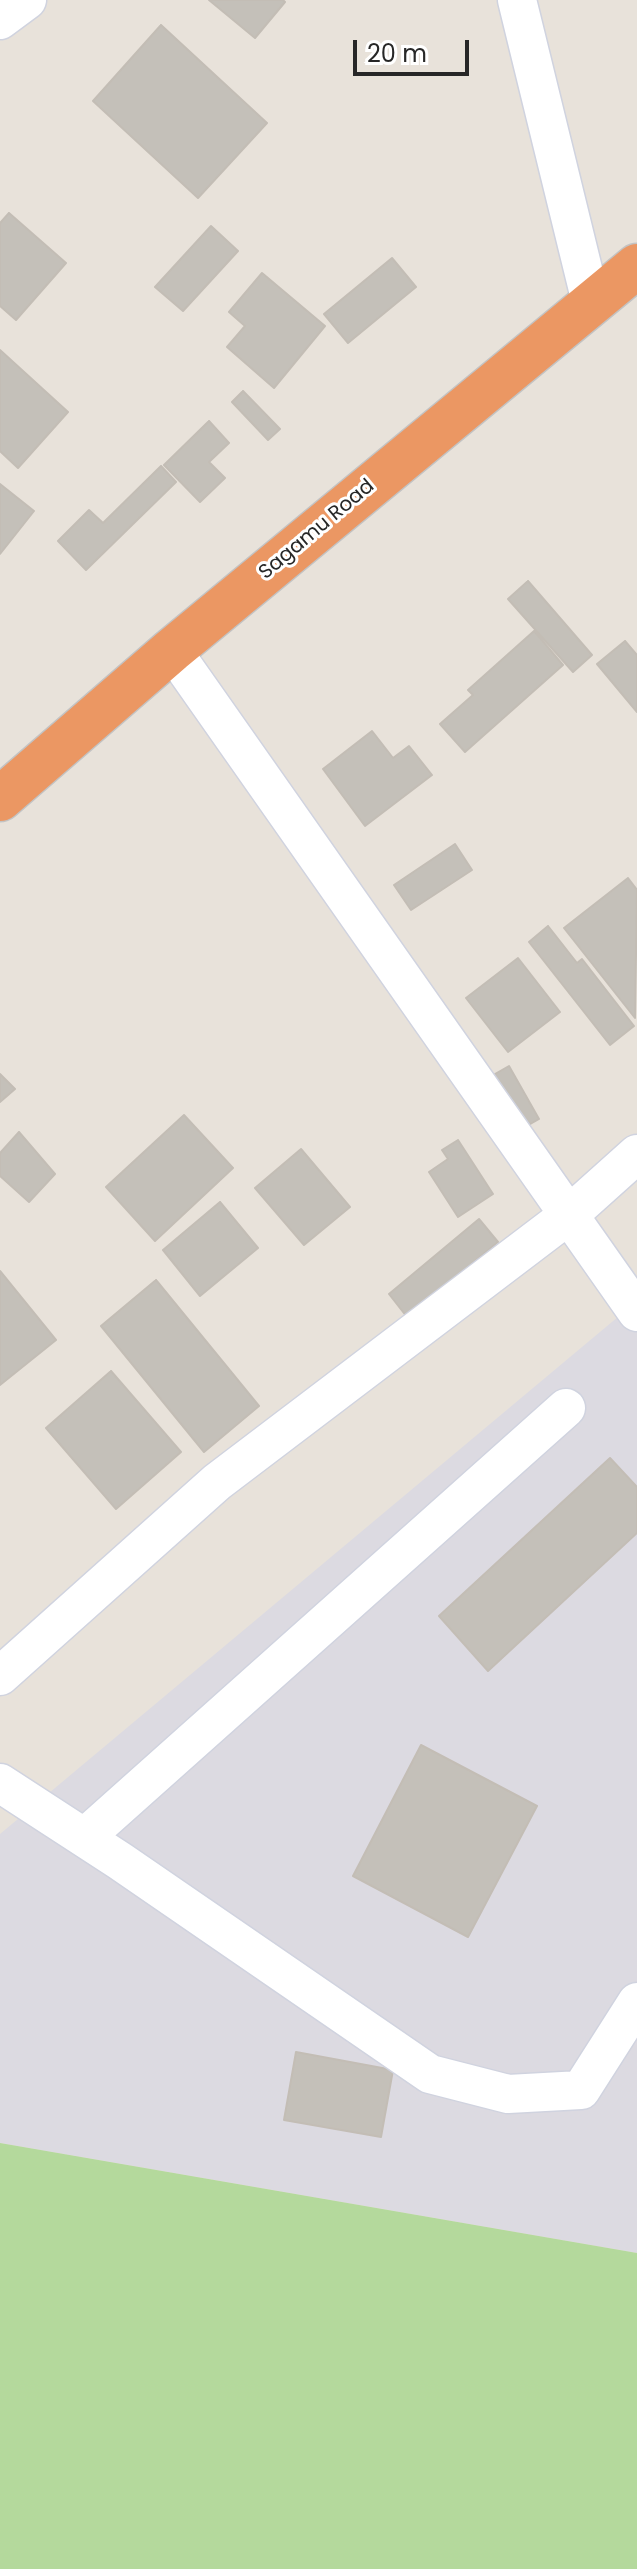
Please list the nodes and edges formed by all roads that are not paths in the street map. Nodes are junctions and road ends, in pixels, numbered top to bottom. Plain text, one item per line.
1 (27, 0) edge
2 (517, 0) edge
3 (0, 20) edge
4 (637, 266) edge
5 (591, 302) junction
6 (172, 650) junction
7 (0, 799) edge
8 (637, 1154) edge
9 (570, 1214) junction
10 (637, 1312) edge
11 (566, 1408) dead end
12 (0, 1676) edge
13 (0, 1783) edge
14 (85, 1837) junction
15 (637, 2002) edge

1 - 3 street
2 - 5 street
4 - 5 highway, Sagamu Road
5 - 6 highway, Sagamu Road
6 - 7 highway, Sagamu Road
6 - 9 street
8 - 9 street
9 - 10 street
9 - 12 street
11 - 14 street
13 - 14 street
14 - 15 street

